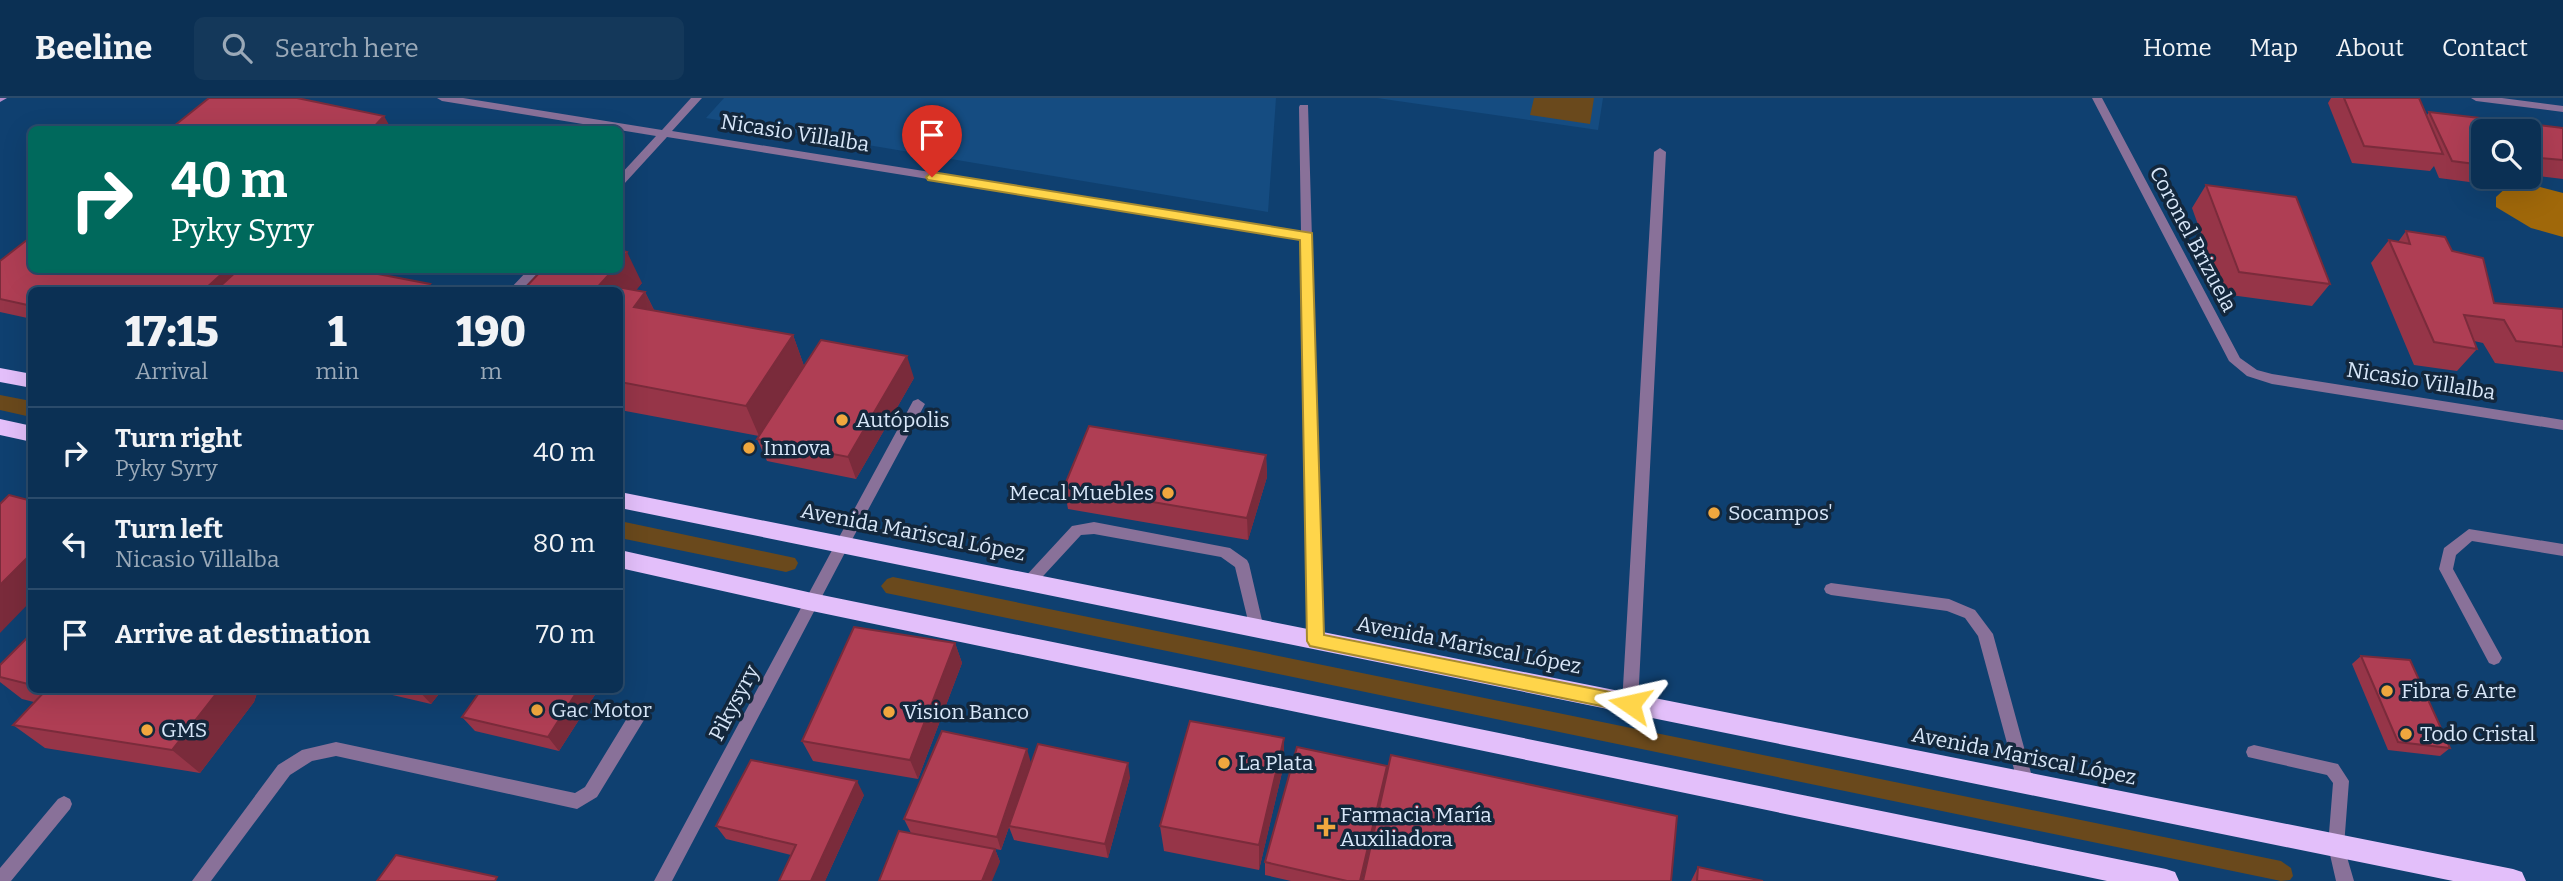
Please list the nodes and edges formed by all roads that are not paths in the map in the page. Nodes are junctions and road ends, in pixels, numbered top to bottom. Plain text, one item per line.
1 (442, 98) edge
2 (697, 98) edge
3 (2097, 98) edge
4 (2476, 98) edge
5 (1304, 107) dead end
6 (2563, 109) edge
7 (615, 126) edge
8 (623, 127) edge
9 (665, 134) junction
10 (1660, 152) dead end
11 (623, 178) edge
12 (1307, 236) junction
13 (532, 273) edge
14 (518, 287) edge
15 (0, 375) edge
16 (2272, 379) joint
17 (28, 380) edge
18 (918, 404) dead end
19 (2563, 425) edge
20 (0, 427) edge
21 (28, 433) edge
22 (623, 501) edge
23 (842, 545) junction
24 (2563, 550) edge
25 (623, 560) edge
26 (1028, 583) junction
27 (1830, 589) dead end
28 (812, 602) junction
29 (1256, 629) junction
30 (1316, 641) junction
31 (2494, 659) dead end
32 (1630, 704) junction
33 (638, 715) dead end
34 (2254, 752) dead end
35 (2026, 784) junction
36 (64, 804) dead end
37 (2336, 846) junction
38 (0, 881) edge
39 (201, 881) edge
40 (663, 881) edge
41 (2166, 881) edge
42 (2345, 881) edge
43 (2513, 881) edge

1 - 7 street, Nicasio Villalba
2 - 9 street
3 - 16 street, Coronel Brizuela
4 - 6 street
5 - 12 street
8 - 9 street, Nicasio Villalba
9 - 11 street
9 - 12 street, Nicasio Villalba
10 - 32 street
12 - 30 street
13 - 14 street
15 - 17 highway
16 - 19 street, Nicasio Villalba
18 - 23 street, Pikysyry
20 - 21 highway
22 - 23 highway, Avenida Mariscal López
23 - 26 highway, Avenida Mariscal López
23 - 28 street, Pikysyry
24 - 31 street
25 - 28 highway
26 - 29 highway, Avenida Mariscal López
26 - 29 street
27 - 35 street
28 - 40 street, Pikysyry
28 - 41 highway
29 - 30 highway, Avenida Mariscal López
30 - 32 highway, Avenida Mariscal López
32 - 35 highway, Avenida Mariscal López
33 - 39 street
34 - 37 street
35 - 37 highway, Avenida Mariscal López
36 - 38 street
37 - 42 street
37 - 43 highway, Avenida Mariscal López

